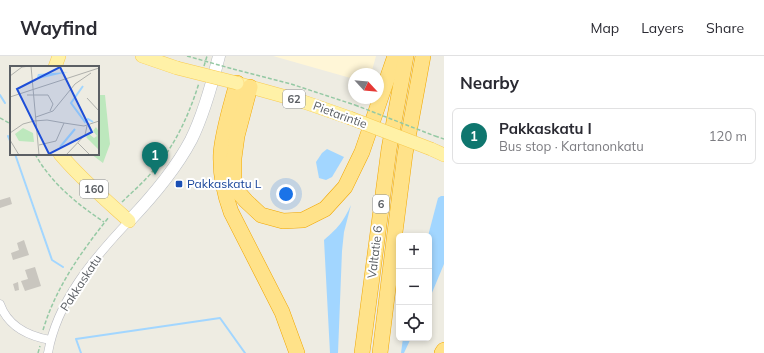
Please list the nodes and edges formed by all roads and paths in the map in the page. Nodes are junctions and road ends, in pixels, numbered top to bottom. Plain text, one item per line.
1 (59, 56) edge
2 (142, 56) edge
3 (187, 56) edge
4 (219, 56) edge
5 (395, 56) edge
6 (406, 56) edge
7 (423, 56) edge
8 (55, 66) edge
9 (240, 80) junction
10 (353, 112) junction
11 (0, 118) edge
12 (10, 123) edge
13 (444, 139) edge
14 (36, 155) edge
15 (61, 155) edge
16 (444, 155) edge
17 (129, 221) junction
18 (105, 222) dead end
19 (0, 304) edge
20 (50, 340) junction
21 (444, 350) edge
22 (48, 353) edge
23 (298, 353) edge
24 (362, 353) edge
25 (380, 353) edge
26 (442, 353) edge

1 - 8 main road
2 - 9 main road, Pietarintie / 62, bridge
3 - 9 path, bridge
4 - 17 main road
5 - 9 highway
6 - 24 highway, Valtatie 6 / 6
7 - 25 highway, Valtatie 6 / 6
9 - 10 main road, Pietarintie / 62
9 - 10 path
9 - 23 highway
10 - 13 path, bridge
10 - 16 main road, Pietarintie / 62, bridge
11 - 12 path
14 - 18 path
15 - 17 main road, 160
17 - 20 street, Pakkaskatu
19 - 20 street
20 - 22 street, Pakkaskatu
21 - 26 highway

